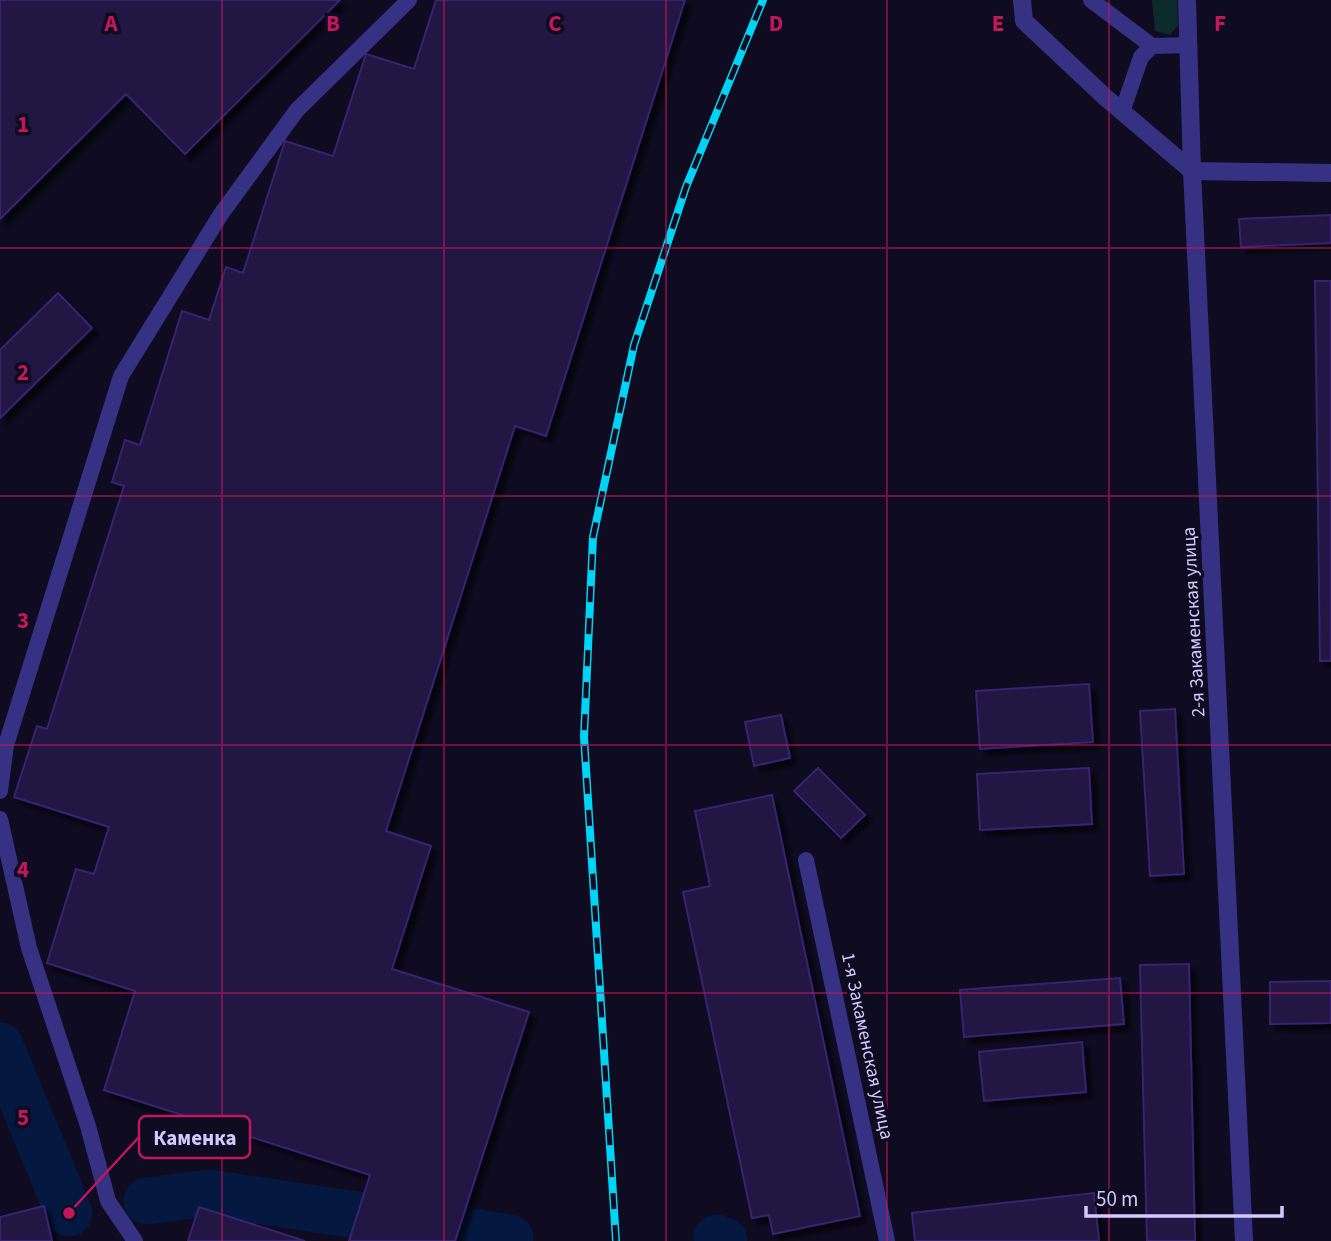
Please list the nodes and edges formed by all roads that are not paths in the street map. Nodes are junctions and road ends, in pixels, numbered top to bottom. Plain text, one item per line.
1 (409, 0) edge
2 (1022, 0) edge
3 (1091, 0) edge
4 (1186, 0) edge
5 (1188, 45) junction
6 (1152, 46) junction
7 (1122, 112) junction
8 (1192, 171) junction
9 (1331, 173) edge
10 (0, 791) edge
11 (0, 820) edge
12 (806, 860) dead end
13 (135, 1241) edge
14 (887, 1241) edge
15 (1244, 1241) edge

1 - 10 lane
2 - 7 street
3 - 6 lane
4 - 5 street, 2-я Закаменская улица
5 - 6 lane
5 - 8 street, 2-я Закаменская улица
6 - 7 lane
7 - 8 street
8 - 9 street
8 - 15 street, 2-я Закаменская улица
11 - 13 lane
12 - 14 lane, 1-я Закаменская улица

